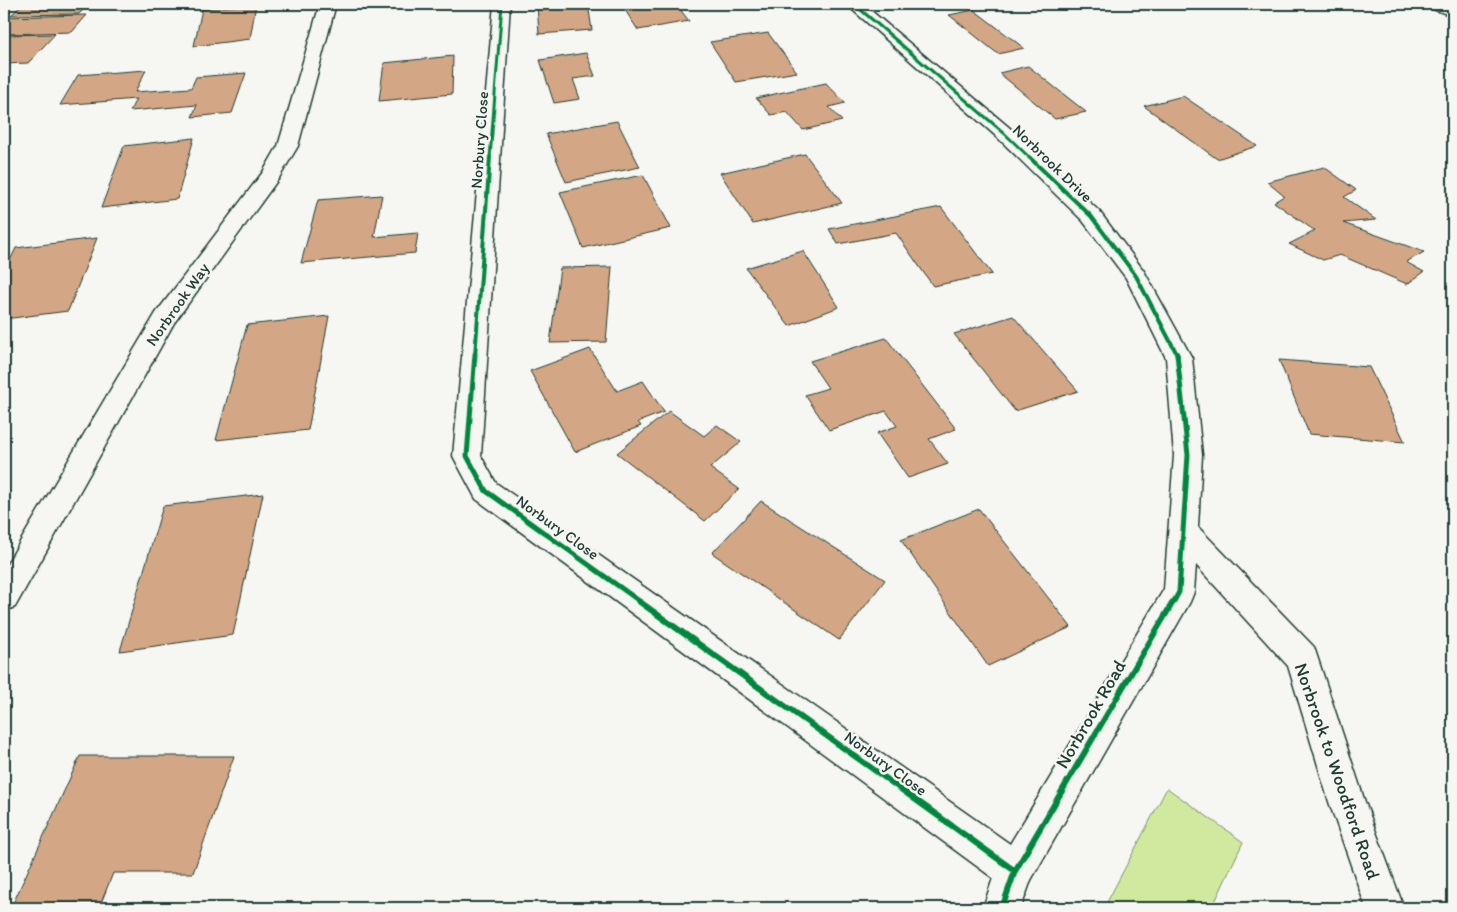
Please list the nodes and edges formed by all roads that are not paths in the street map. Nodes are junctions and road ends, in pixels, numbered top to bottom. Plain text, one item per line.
1 (328, 4) edge
2 (502, 4) edge
3 (854, 4) edge
4 (1433, 4) edge
5 (1453, 11) edge
6 (1182, 530) junction
7 (4, 597) edge
8 (1015, 871) junction
9 (1002, 908) edge
10 (1385, 908) edge

1 - 7 street, Norbrook Way
2 - 8 street, Norbury Close
3 - 6 street, Norbrook Drive
4 - 5 street
6 - 8 street, Norbrook Road
6 - 10 street, Norbrook to Woodford Road
8 - 9 street, Norbrook Road

